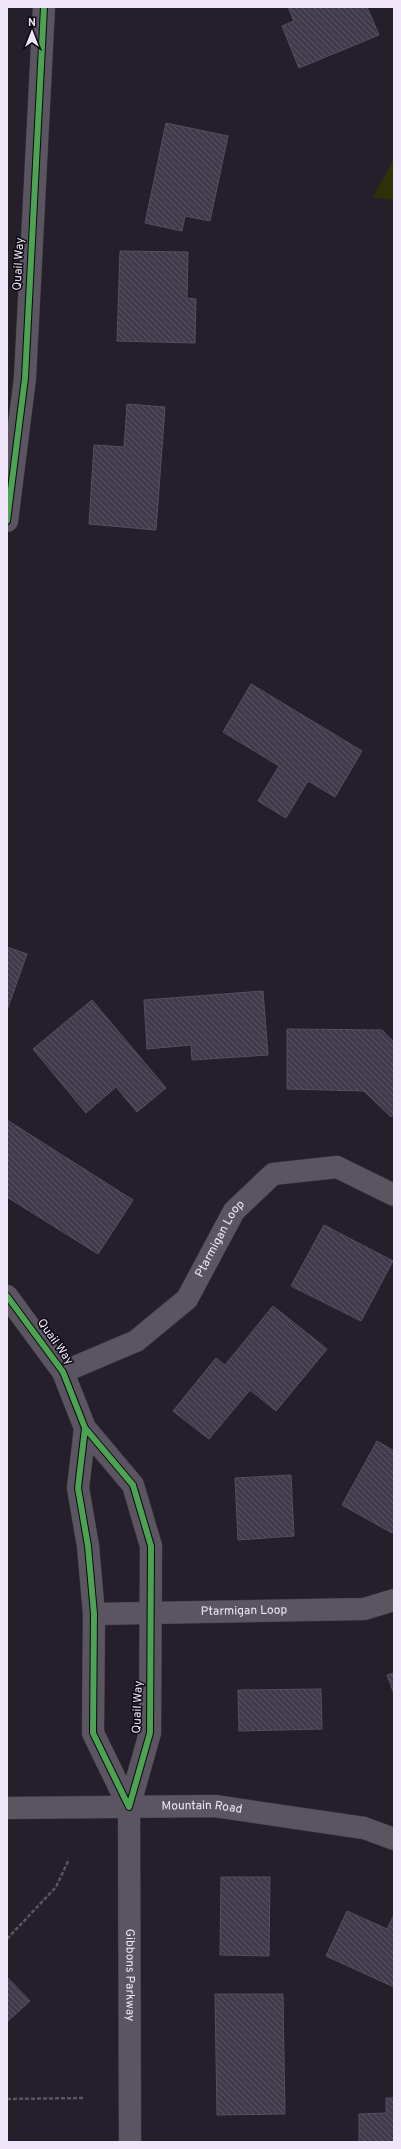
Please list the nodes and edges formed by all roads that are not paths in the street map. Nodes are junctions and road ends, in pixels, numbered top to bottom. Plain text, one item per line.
1 (44, 7) edge
2 (16, 377) edge
3 (7, 521) edge
4 (394, 1194) edge
5 (7, 1296) edge
6 (63, 1372) junction
7 (85, 1428) junction
8 (394, 1600) edge
9 (151, 1612) junction
10 (94, 1614) junction
11 (129, 1807) junction
12 (7, 1808) edge
13 (394, 1839) edge
14 (130, 2142) edge

1 - 2 street, Quail Way
2 - 3 street, Quail Way
4 - 6 street, Ptarmigan Loop
5 - 6 street, Quail Way
6 - 7 street, Quail Way
7 - 9 street, Quail Way
7 - 10 street, Quail Way
8 - 9 street, Ptarmigan Loop
9 - 10 street, Ptarmigan Loop
9 - 11 street, Quail Way
10 - 11 street, Quail Way
11 - 12 street, Mountain Road
11 - 13 street, Mountain Road
11 - 14 street, Gibbons Parkway

